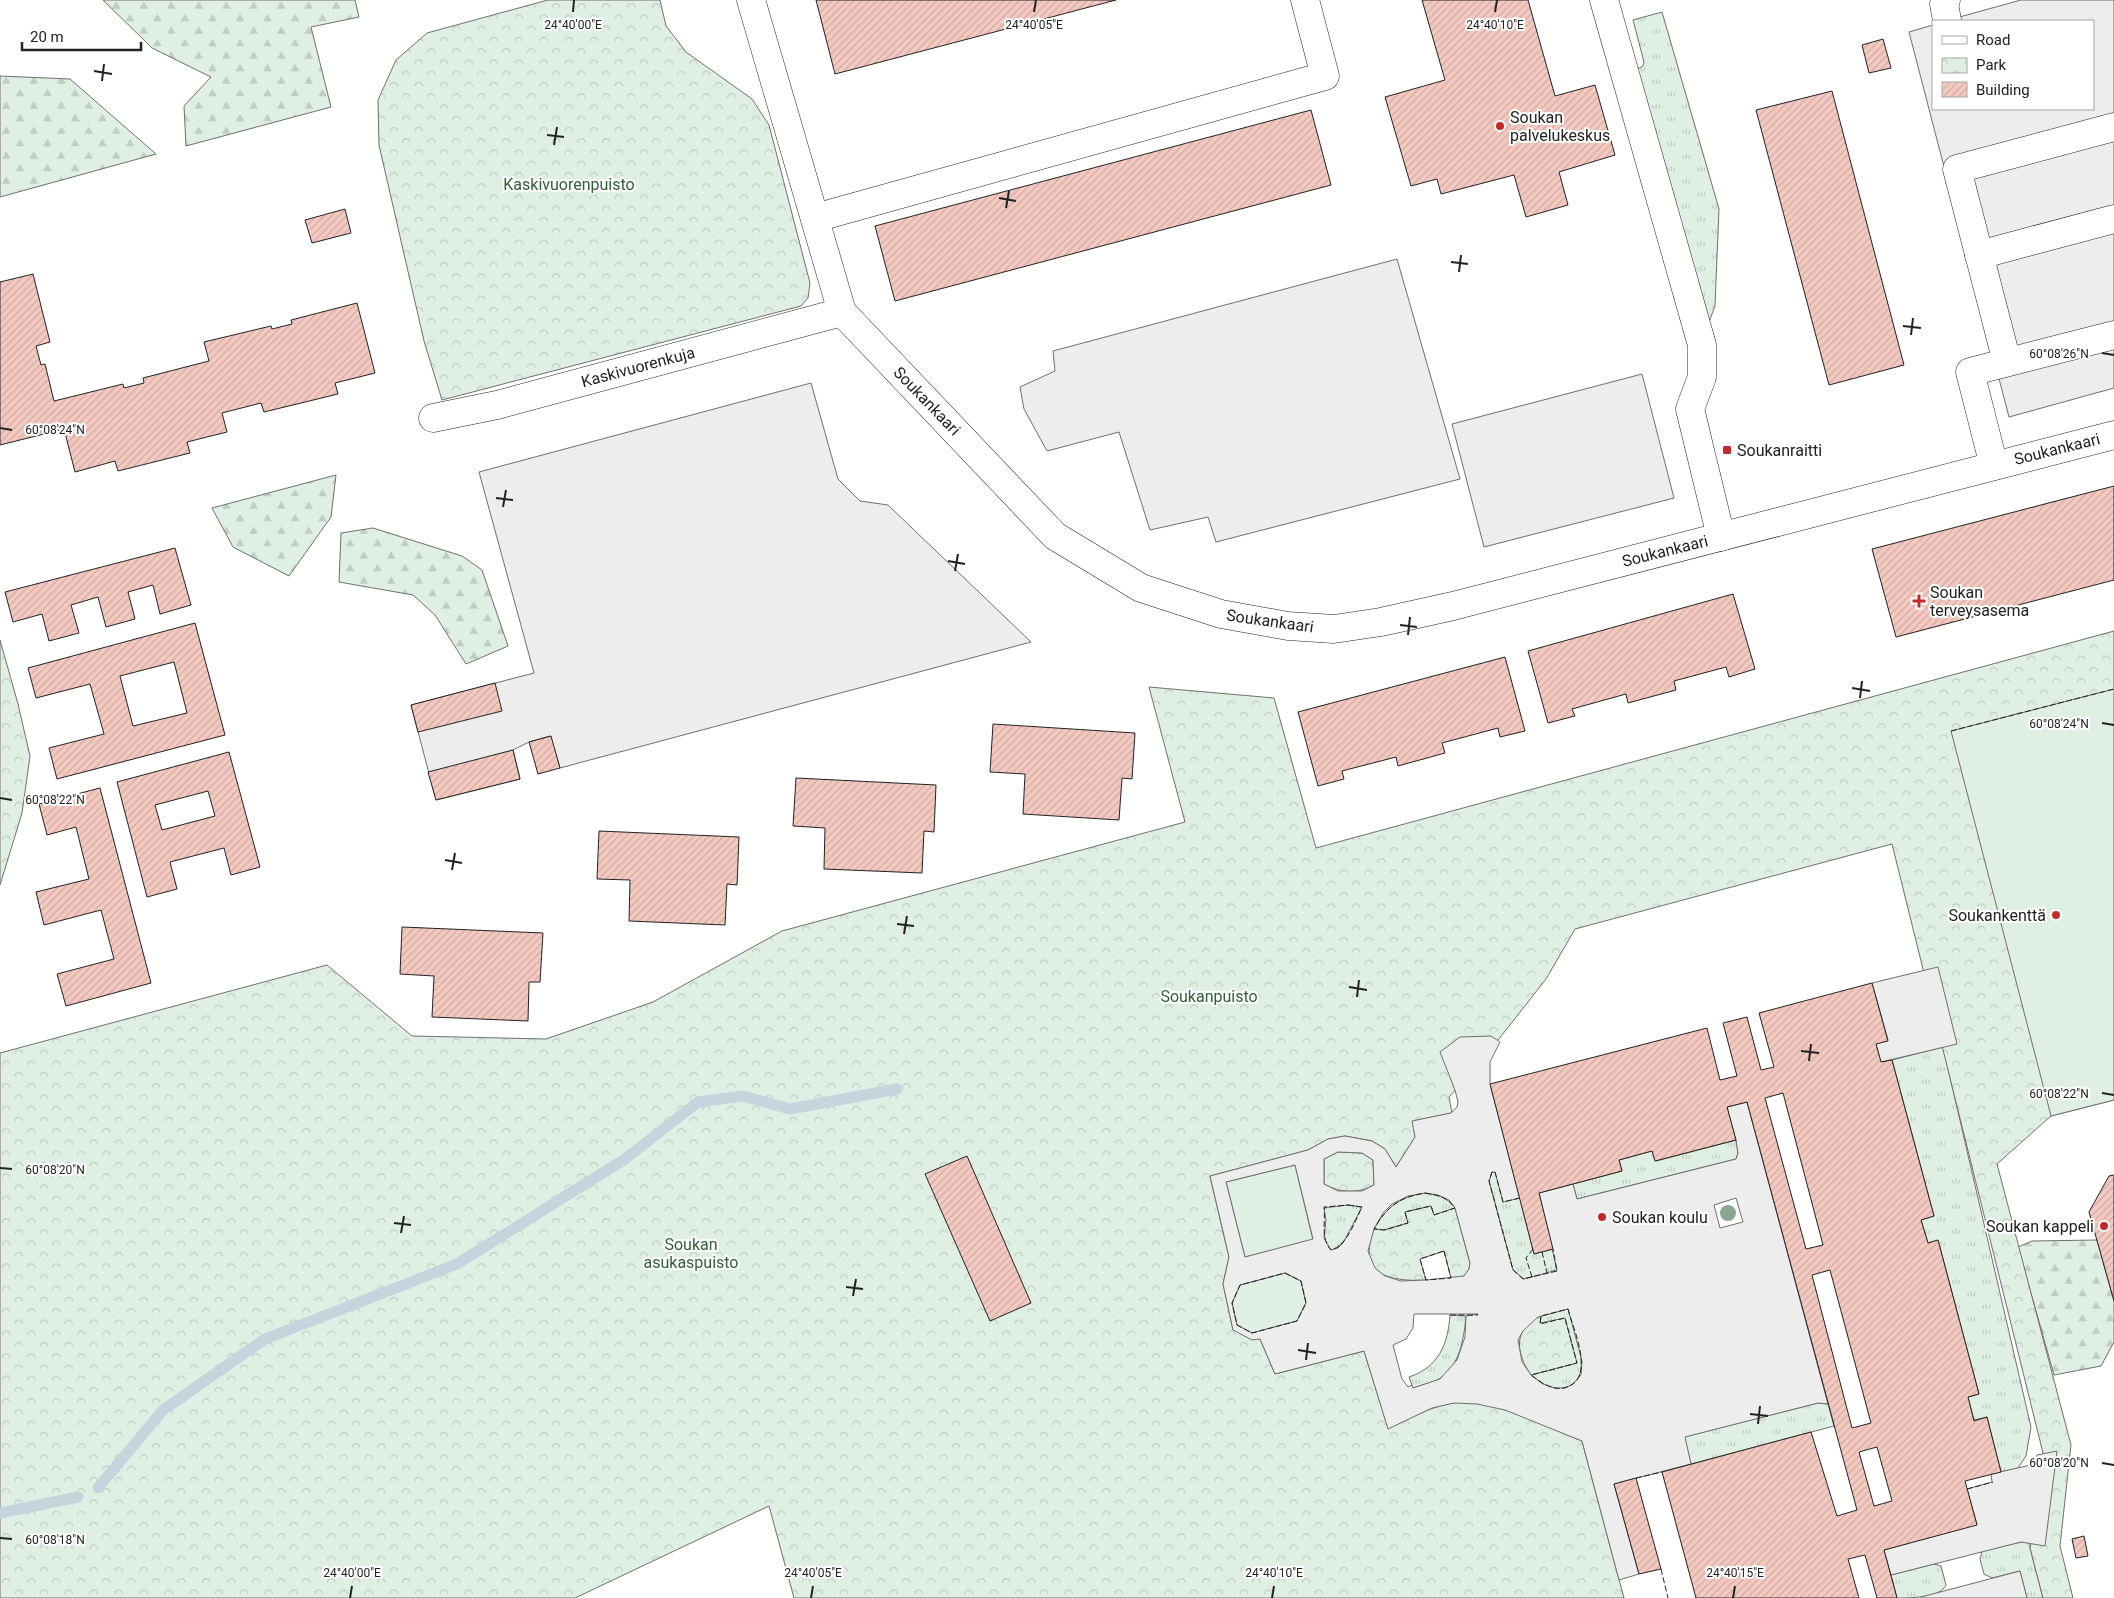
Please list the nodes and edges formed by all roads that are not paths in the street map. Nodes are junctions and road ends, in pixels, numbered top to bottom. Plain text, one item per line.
1 (751, 0) edge
2 (1305, 0) edge
3 (1604, 0) edge
4 (2114, 127) edge
5 (815, 218) junction
6 (2114, 219) edge
7 (1979, 255) junction
8 (842, 312) junction
9 (2114, 334) edge
10 (2007, 362) junction
11 (433, 418) dead end
12 (2114, 435) edge
13 (1994, 466) junction
14 (1721, 537) junction

1 - 5 street, Soukankaari
2 - 5 street
3 - 14 street
4 - 7 street
5 - 8 street, Soukankaari
6 - 7 street
7 - 10 street
8 - 11 street, Kaskivuorenkuja
8 - 14 street, Soukankaari
9 - 10 street
10 - 13 street
12 - 13 street, Soukankaari
13 - 14 street, Soukankaari

